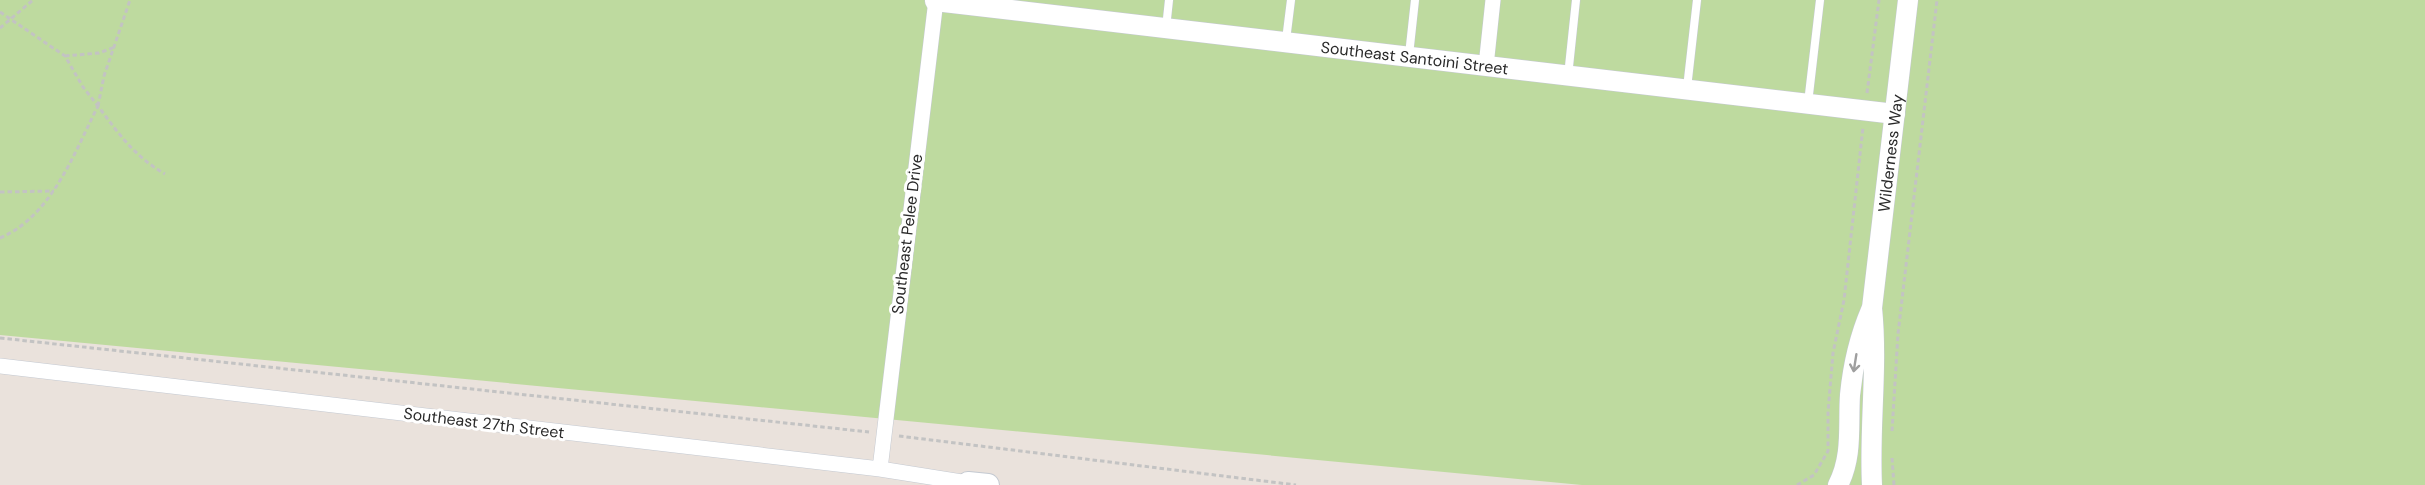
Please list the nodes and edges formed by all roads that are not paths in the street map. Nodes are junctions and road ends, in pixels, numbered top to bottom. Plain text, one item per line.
1 (1169, 0) edge
2 (1291, 0) edge
3 (1415, 0) edge
4 (1493, 0) edge
5 (1576, 0) edge
6 (1697, 0) edge
7 (1820, 0) edge
8 (1908, 0) edge
9 (935, 1) edge
10 (1028, 6) edge
11 (1166, 28) junction
12 (1286, 42) junction
13 (1409, 57) junction
14 (1485, 66) junction
15 (1568, 76) junction
16 (1686, 90) junction
17 (1808, 104) junction
18 (1895, 114) junction
19 (1872, 308) junction
20 (0, 366) edge
21 (880, 469) junction
22 (978, 484) edge
23 (1838, 485) edge
24 (1872, 485) edge

1 - 11 lane
2 - 12 lane
3 - 13 lane
4 - 14 street
5 - 15 lane
6 - 16 lane
7 - 17 lane
8 - 18 street, Wilderness Way
9 - 10 street, Southeast Santoini Street
9 - 21 street, Southeast Pelee Drive
10 - 11 street, Southeast Santoini Street
11 - 12 street, Southeast Santoini Street
12 - 13 street, Southeast Santoini Street
13 - 14 street, Southeast Santoini Street
14 - 15 street, Southeast Santoini Street
15 - 16 street, Southeast Santoini Street
16 - 17 street, Southeast Santoini Street
17 - 18 street, Southeast Santoini Street
18 - 19 street, Wilderness Way
19 -> 23 street, Wilderness Way
19 - 24 street, Wilderness Way
20 - 21 street, Southeast 27th Street
21 - 22 street, Southeast 27th Street

